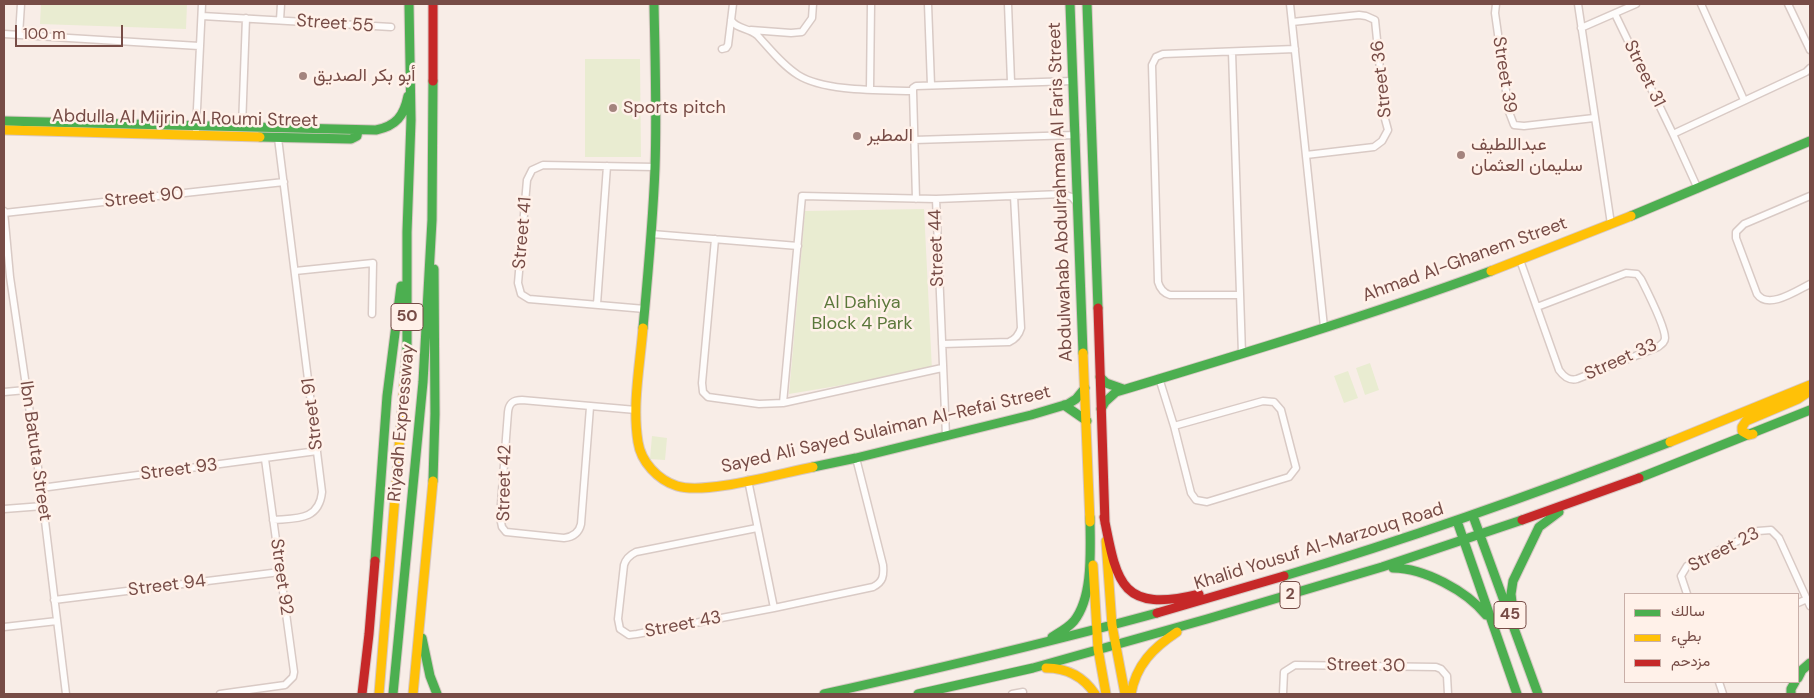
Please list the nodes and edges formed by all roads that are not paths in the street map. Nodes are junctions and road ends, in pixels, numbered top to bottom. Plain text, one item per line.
1 (21, 4) edge
2 (202, 4) edge
3 (281, 4) edge
4 (409, 4) edge
5 (433, 4) edge
6 (654, 4) edge
7 (733, 4) edge
8 (813, 4) edge
9 (871, 4) edge
10 (928, 4) edge
11 (1008, 4) edge
12 (1070, 4) edge
13 (1087, 4) edge
14 (1290, 4) edge
15 (1496, 4) edge
16 (1578, 4) edge
17 (1636, 4) edge
18 (1701, 4) edge
19 (1788, 4) edge
20 (1615, 14) junction
21 (202, 16) junction
22 (246, 18) junction
23 (280, 20) junction
24 (731, 20) junction
25 (1292, 22) junction
26 (391, 27) dead end
27 (1581, 28) junction
28 (751, 30) junction
29 (4, 34) edge
30 (19, 35) junction
31 (199, 46) junction
32 (722, 49) dead end
33 (1294, 49) junction
34 (1810, 50) edge
35 (1232, 52) junction
36 (410, 56) junction
37 (1810, 68) edge
38 (1073, 81) junction
39 (1011, 82) junction
40 (931, 85) junction
41 (870, 90) junction
42 (912, 92) junction
43 (1744, 100) junction
44 (1594, 118) junction
45 (4, 121) edge
46 (242, 127) junction
47 (4, 130) edge
48 (358, 130) junction
49 (196, 131) junction
50 (1674, 134) junction
51 (1076, 135) junction
52 (1092, 135) junction
53 (278, 138) junction
54 (914, 140) junction
55 (1810, 141) edge
56 (1093, 155) junction
57 (1306, 155) junction
58 (1077, 157) junction
59 (607, 166) junction
60 (655, 167) junction
61 (284, 182) junction
62 (1078, 182) junction
63 (1698, 190) junction
64 (1062, 194) junction
65 (1014, 196) junction
66 (1810, 196) edge
67 (916, 199) junction
68 (936, 199) junction
69 (1078, 206) junction
70 (4, 212) edge
71 (432, 220) junction
72 (1611, 224) junction
73 (407, 232) junction
74 (652, 234) junction
75 (715, 239) junction
76 (798, 246) junction
77 (1520, 260) junction
78 (295, 272) junction
79 (7, 278) edge
80 (1810, 284) edge
81 (1239, 295) junction
82 (597, 304) junction
83 (1537, 307) junction
84 (645, 309) junction
85 (372, 314) dead end
86 (1324, 327) junction
87 (942, 344) junction
88 (1242, 354) junction
89 (942, 368) junction
90 (1100, 376) junction
91 (1159, 378) junction
92 (1810, 385) edge
93 (1085, 388) junction
94 (1123, 389) junction
95 (26, 390) junction
96 (1810, 391) edge
97 (4, 392) edge
98 (783, 403) junction
99 (1064, 405) junction
100 (590, 407) junction
101 (1101, 409) junction
102 (636, 410) junction
103 (1810, 410) edge
104 (1087, 421) junction
105 (1174, 426) junction
106 (1753, 434) junction
107 (946, 436) junction
108 (317, 451) junction
109 (856, 458) junction
110 (265, 459) junction
111 (1088, 460) junction
112 (1102, 460) junction
113 (1089, 476) junction
114 (1103, 476) junction
115 (748, 480) junction
116 (41, 488) junction
117 (1574, 502) junction
118 (43, 506) junction
119 (4, 509) edge
120 (1473, 516) junction
121 (1090, 517) junction
122 (1104, 517) junction
123 (273, 520) junction
124 (1457, 521) junction
125 (757, 528) junction
126 (1480, 536) junction
127 (1464, 541) junction
128 (280, 572) junction
129 (1362, 574) junction
130 (1274, 580) junction
131 (1687, 593) edge
132 (54, 600) junction
133 (1809, 602) edge
134 (774, 608) junction
135 (57, 621) junction
136 (1513, 622) junction
137 (418, 624) junction
138 (1112, 625) junction
139 (1188, 625) junction
140 (4, 628) edge
141 (1494, 629) junction
142 (1096, 630) junction
143 (369, 634) junction
144 (1115, 644) junction
145 (1035, 646) junction
146 (1098, 649) junction
147 (1810, 663) edge
148 (1033, 668) junction
149 (1799, 676) edge
150 (1023, 692) dead end
151 (66, 693) edge
152 (220, 694) edge
153 (354, 694) edge
154 (362, 694) edge
155 (379, 694) edge
156 (393, 694) edge
157 (412, 694) edge
158 (437, 694) edge
159 (824, 694) edge
160 (918, 694) edge
161 (1012, 694) edge
162 (1095, 694) edge
163 (1106, 694) edge
164 (1125, 694) edge
165 (1131, 694) edge
166 (1283, 694) edge
167 (1448, 694) edge
168 (1517, 694) edge
169 (1538, 694) edge

1 - 30 street
2 - 21 street
3 - 23 street, Street 55
4 - 36 main road, Riyadh Expressway / 50
5 - 71 main road, Riyadh Expressway / 50
6 - 60 main road, Sayed Ali Sayed Sulaiman Al-Refai Street
7 - 24 street
8 - 28 street
9 - 41 street
10 - 40 street
11 - 39 street
12 - 38 main road, Abdulwahab Abdulrahman Al Faris Street
13 - 52 main road, Abdulwahab Abdulrahman Al Faris Street
14 - 25 street
15 - 44 street, Street 39
16 - 27 street
17 - 20 street
18 - 43 street
19 - 34 street
20 - 27 street
20 - 50 street, Street 31
21 - 22 street, Street 55
21 - 31 street
22 - 23 street, Street 55
22 - 46 street
23 - 26 street, Street 55
24 - 28 street
24 - 32 street
25 - 33 street
25 - 57 street, Street 36
27 - 44 street
28 - 41 street
29 - 30 street
30 - 31 street
31 - 49 street
33 - 35 street
33 - 57 street
35 - 81 street
35 - 81 street
36 - 48 main road, Abdulla Al Mijrin Al Roumi Street
36 - 73 main road, Riyadh Expressway / 50
37 - 43 street
38 - 39 street
38 - 51 main road, Abdulwahab Abdulrahman Al Faris Street
39 - 40 street
40 - 42 street
41 - 42 street
42 - 54 street
43 - 50 street
44 - 72 street
45 - 49 main road, Abdulla Al Mijrin Al Roumi Street
46 - 48 main road, Abdulla Al Mijrin Al Roumi Street
46 - 49 main road, Abdulla Al Mijrin Al Roumi Street
47 - 49 main road, Abdulla Al Mijrin Al Roumi Street
48 - 53 main road, Abdulla Al Mijrin Al Roumi Street
49 - 53 main road, Abdulla Al Mijrin Al Roumi Street
50 - 63 street, Street 31
51 - 52 main road
51 - 54 street
51 - 58 main road, Abdulwahab Abdulrahman Al Faris Street
52 - 56 main road, Abdulwahab Abdulrahman Al Faris Street
53 - 61 street, Street 91
54 - 67 street
55 - 63 main road, Ahmad Al-Ghanem Street
56 - 58 main road
56 - 90 main road, Abdulwahab Abdulrahman Al Faris Street
57 - 86 street
58 - 62 main road, Abdulwahab Abdulrahman Al Faris Street
59 - 60 street, Street 41
59 - 82 street
59 - 82 street, Street 41
60 - 74 main road, Sayed Ali Sayed Sulaiman Al-Refai Street
61 - 70 street, Street 90
61 - 78 street, Street 91
62 - 64 street
62 - 69 main road, Abdulwahab Abdulrahman Al Faris Street
63 - 72 main road, Ahmad Al-Ghanem Street
64 - 65 street, Street 44
64 - 69 street
65 - 68 street, Street 44
65 - 87 street
66 - 80 street
67 - 68 street
67 - 76 street
68 - 87 street, Street 44
69 - 93 main road, Abdulwahab Abdulrahman Al Faris Street
70 - 79 street, Ibn Batuta Street
71 - 137 main road
71 - 156 main road, Riyadh Expressway / 50
72 - 77 main road, Ahmad Al-Ghanem Street
73 - 143 main road
73 - 155 main road, Riyadh Expressway / 50
74 - 75 street
74 - 84 main road, Sayed Ali Sayed Sulaiman Al-Refai Street
75 - 76 street
75 - 98 street
76 - 98 street
77 - 83 street, Street 33
77 - 86 main road, Ahmad Al-Ghanem Street
78 - 85 street
78 - 108 street, Street 91
79 - 95 street, Ibn Batuta Street
81 - 88 street
82 - 84 street, Street 41
83 - 83 street, Street 33
84 - 102 main road, Sayed Ali Sayed Sulaiman Al-Refai Street
86 - 88 main road, Ahmad Al-Ghanem Street
87 - 89 street, Street 44
88 - 91 main road, Ahmad Al-Ghanem Street
89 - 98 street
89 - 107 street, Street 44
90 - 94 main road
90 - 101 main road, Abdulwahab Abdulrahman Al Faris Street
91 - 94 main road, Ahmad Al-Ghanem Street
91 - 105 street
92 - 120 main road, Khalid Yousuf Al-Marzouq Road / 2
93 - 99 main road, Sayed Ali Sayed Sulaiman Al-Refai Street
93 - 104 main road, Abdulwahab Abdulrahman Al Faris Street
94 - 101 main road, Ahmad Al-Ghanem Street
95 - 97 street
95 - 116 street, Ibn Batuta Street
96 - 106 main road
99 - 104 main road, Sayed Ali Sayed Sulaiman Al-Refai Street
99 - 107 main road, Sayed Ali Sayed Sulaiman Al-Refai Street
100 - 100 street, Street 42
100 - 102 street, Street 42
101 - 112 main road, Abdulwahab Abdulrahman Al Faris Street
102 - 115 main road, Sayed Ali Sayed Sulaiman Al-Refai Street
103 - 106 main road, Khalid Yousuf Al-Marzouq Road / 2
104 - 111 main road, Abdulwahab Abdulrahman Al Faris Street
105 - 105 street
106 - 117 main road, Khalid Yousuf Al-Marzouq Road / 2
107 - 109 main road, Sayed Ali Sayed Sulaiman Al-Refai Street
108 - 110 street, Street 93
108 - 123 street, Street 91
109 - 115 main road, Sayed Ali Sayed Sulaiman Al-Refai Street
109 - 134 street, Street 43
110 - 116 street, Street 93
110 - 123 street, Street 92
111 - 112 main road
111 - 113 main road, Abdulwahab Abdulrahman Al Faris Street
112 - 114 main road, Abdulwahab Abdulrahman Al Faris Street
113 - 114 main road
113 - 121 main road, Abdulwahab Abdulrahman Al Faris Street
114 - 122 main road, Abdulwahab Abdulrahman Al Faris Street
115 - 125 street
116 - 118 street, Ibn Batuta Street
117 - 126 main road, Khalid Yousuf Al-Marzouq Road / 2
117 - 136 main road
118 - 119 street
118 - 132 street, Ibn Batuta Street
120 - 124 main road, Khalid Yousuf Al-Marzouq Road / 2
120 - 126 main road, 45
121 - 142 main road, Abdulwahab Abdulrahman Al Faris Street
121 - 145 main road
122 - 130 main road
122 - 138 main road, Abdulwahab Abdulrahman Al Faris Street
123 - 128 street, Street 92
124 - 127 main road, 45
124 - 130 main road, Khalid Yousuf Al-Marzouq Road / 2
125 - 134 street
125 - 134 street, Street 43
126 - 127 main road, Khalid Yousuf Al-Marzouq Road / 2
126 - 136 main road, 45
127 - 129 main road, Khalid Yousuf Al-Marzouq Road / 2
127 - 141 main road, 45
128 - 132 street, Street 94
128 - 152 street, Street 92
129 - 139 main road, Khalid Yousuf Al-Marzouq Road / 2
129 - 141 main road
130 - 138 main road, Khalid Yousuf Al-Marzouq Road / 2
131 - 133 street, Street 23
132 - 135 street, Ibn Batuta Street
135 - 140 street
135 - 151 street, Ibn Batuta Street
136 - 169 main road, 45
137 - 157 main road
137 - 158 main road
138 - 142 main road, Khalid Yousuf Al-Marzouq Road / 2
138 - 144 main road, Abdulwahab Abdulrahman Al Faris Street
139 - 144 main road, Khalid Yousuf Al-Marzouq Road / 2
139 - 165 main road
141 - 168 main road, 45
142 - 145 main road, Khalid Yousuf Al-Marzouq Road / 2
142 - 146 main road, Abdulwahab Abdulrahman Al Faris Street
143 - 153 main road
143 - 154 main road
144 - 146 main road, Khalid Yousuf Al-Marzouq Road / 2
144 - 164 main road, Abdulwahab Abdulrahman Al Faris Street
145 - 159 main road, Khalid Yousuf Al-Marzouq Road / 2
146 - 148 main road, Khalid Yousuf Al-Marzouq Road / 2
146 - 163 main road, Abdulwahab Abdulrahman Al Faris Street
147 - 149 main road
148 - 160 main road, Khalid Yousuf Al-Marzouq Road / 2
148 - 162 main road
150 - 161 street
166 - 167 street, Street 30

